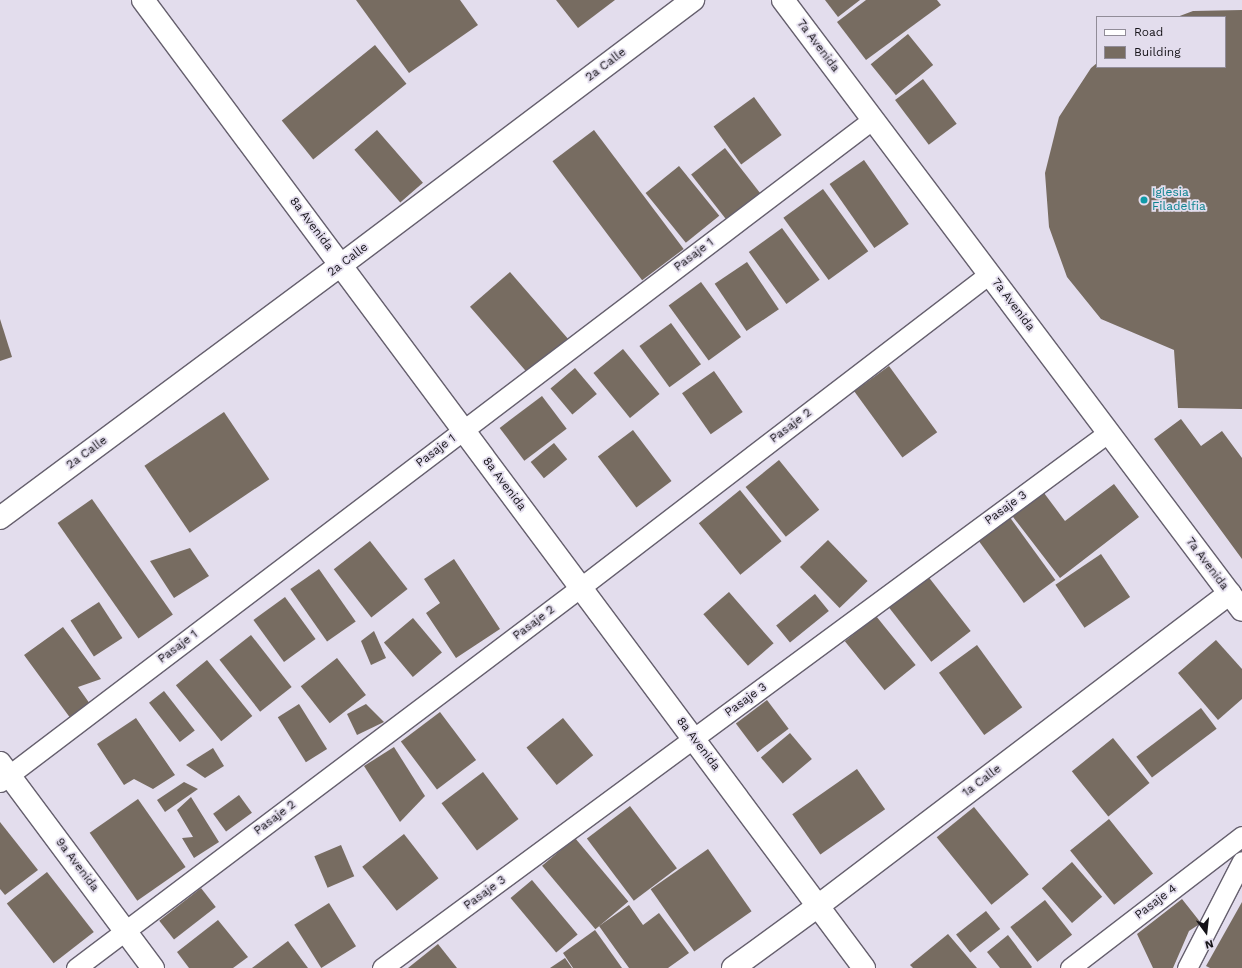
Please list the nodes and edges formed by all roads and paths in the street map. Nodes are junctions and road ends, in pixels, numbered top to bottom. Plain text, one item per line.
1 (143, 0) edge
2 (693, 0) edge
3 (783, 0) edge
4 (873, 119) junction
5 (341, 265) junction
6 (989, 274) junction
7 (464, 430) junction
8 (1109, 432) junction
9 (0, 518) edge
10 (581, 587) junction
11 (1236, 602) edge
12 (694, 739) junction
13 (3, 773) edge
14 (1242, 836) edge
15 (1242, 862) edge
16 (818, 906) junction
17 (125, 930) junction
18 (76, 968) edge
19 (153, 968) edge
20 (382, 968) edge
21 (732, 968) edge
22 (864, 968) edge
23 (1070, 968) edge
24 (1187, 968) edge

1 - 5 street, 8a Avenida
2 - 5 street, 2a Calle
3 - 4 street, 7a Avenida
4 - 6 street, 7a Avenida
4 - 7 lane, Pasaje 1
5 - 7 street, 8a Avenida
5 - 9 street, 2a Calle
6 - 8 street, 7a Avenida
6 - 10 lane, Pasaje 2
7 - 10 street, 8a Avenida
7 - 13 lane, Pasaje 1
8 - 11 street, 7a Avenida
8 - 12 lane, Pasaje 3
10 - 12 street, 8a Avenida
10 - 17 lane, Pasaje 2
11 - 16 street, 1a Calle
12 - 16 street, 8a Avenida
12 - 20 lane, Pasaje 3
13 - 17 street, 9a Avenida
14 - 23 lane, Pasaje 4
15 - 24 lane
16 - 21 street, 1a Calle
16 - 22 street, 8a Avenida
17 - 18 lane, Pasaje 2
17 - 19 street, 9a Avenida

